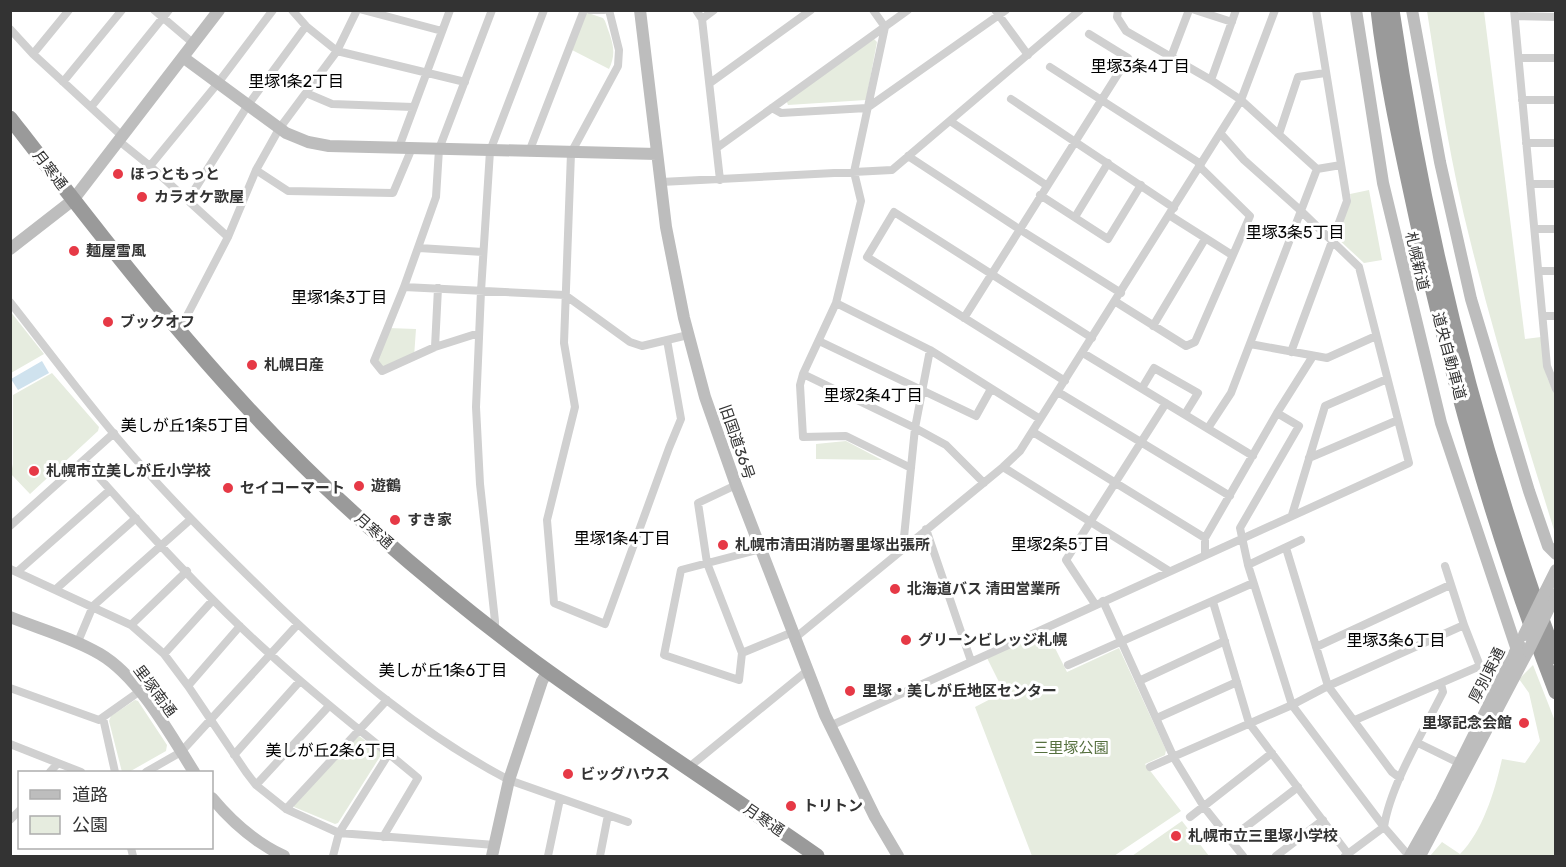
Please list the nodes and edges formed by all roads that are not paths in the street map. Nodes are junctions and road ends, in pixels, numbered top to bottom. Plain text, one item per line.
1 (69, 10) edge
2 (122, 10) edge
3 (154, 10) edge
4 (219, 10) edge
5 (273, 10) edge
6 (292, 10) edge
7 (357, 10) edge
8 (363, 10) edge
9 (450, 10) edge
10 (492, 10) edge
11 (544, 10) edge
12 (584, 10) edge
13 (590, 10) edge
14 (640, 10) edge
15 (696, 10) edge
16 (714, 10) edge
17 (811, 10) edge
18 (873, 10) edge
19 (908, 10) edge
20 (1080, 10) edge
21 (1118, 10) edge
22 (1189, 10) edge
23 (1195, 10) edge
24 (1236, 10) edge
25 (1275, 10) edge
26 (1316, 10) edge
27 (1356, 10) edge
28 (1378, 10) edge
29 (1392, 10) edge
30 (1412, 10) edge
31 (605, 11) edge
32 (1000, 12) edge
33 (1514, 13) edge
34 (166, 14) edge
35 (1556, 17) edge
36 (702, 19) junction
37 (1232, 22) junction
38 (306, 26) junction
39 (885, 27) junction
40 (10, 29) edge
41 (442, 31) junction
42 (1089, 34) dead end
43 (194, 44) junction
44 (337, 51) junction
45 (33, 54) junction
46 (1028, 56) junction
47 (1171, 57) junction
48 (184, 58) junction
49 (1518, 58) junction
50 (1556, 58) edge
51 (1050, 67) dead end
52 (427, 73) junction
53 (1325, 73) junction
54 (1211, 80) junction
55 (63, 82) junction
56 (465, 82) junction
57 (218, 83) junction
58 (710, 83) junction
59 (306, 93) junction
60 (1011, 99) dead end
61 (1241, 100) junction
62 (1522, 100) junction
63 (1556, 100) edge
64 (1101, 101) junction
65 (248, 105) junction
66 (91, 107) junction
67 (413, 107) junction
68 (772, 108) junction
69 (867, 108) junction
70 (10, 118) edge
71 (950, 121) junction
72 (279, 129) junction
73 (1221, 134) junction
74 (1279, 134) junction
75 (121, 139) junction
76 (1075, 141) junction
77 (1526, 143) junction
78 (1556, 143) edge
79 (399, 147) junction
80 (718, 147) junction
81 (412, 148) junction
82 (440, 149) junction
83 (490, 151) junction
84 (529, 152) junction
85 (571, 153) junction
86 (657, 154) junction
87 (908, 156) junction
88 (1108, 163) junction
89 (1200, 165) junction
90 (1341, 165) junction
91 (150, 166) junction
92 (1317, 169) junction
93 (256, 171) junction
94 (854, 172) junction
95 (720, 180) junction
96 (661, 182) junction
97 (1530, 184) junction
98 (1556, 184) edge
99 (1046, 185) junction
100 (1141, 185) junction
101 (1040, 195) junction
102 (73, 200) junction
103 (188, 200) junction
104 (1300, 210) junction
105 (1171, 211) junction
106 (1075, 217) junction
107 (1019, 229) junction
108 (1535, 229) junction
109 (1556, 229) edge
110 (228, 237) junction
111 (1205, 239) junction
112 (1332, 240) junction
113 (419, 248) junction
114 (10, 249) edge
115 (483, 252) junction
116 (1232, 255) junction
117 (1556, 271) edge
118 (1539, 272) junction
119 (991, 274) junction
120 (404, 286) junction
121 (438, 288) junction
122 (481, 291) junction
123 (1121, 293) junction
124 (566, 295) junction
125 (10, 302) edge
126 (1116, 302) junction
127 (836, 303) junction
128 (1543, 316) junction
129 (1556, 316) edge
130 (964, 318) junction
131 (1153, 326) junction
132 (179, 331) junction
133 (479, 333) junction
134 (688, 335) junction
135 (1376, 336) junction
136 (1092, 338) junction
137 (667, 340) junction
138 (819, 341) junction
139 (1250, 344) junction
140 (435, 348) junction
141 (930, 350) junction
142 (1291, 352) junction
143 (1083, 353) junction
144 (1313, 356) junction
145 (803, 375) junction
146 (1387, 379) junction
147 (1065, 381) junction
148 (991, 388) junction
149 (1142, 388) junction
150 (1556, 389) edge
151 (922, 390) junction
152 (1058, 392) junction
153 (1166, 403) junction
154 (1277, 413) junction
155 (1185, 414) junction
156 (1040, 419) junction
157 (1398, 420) junction
158 (915, 428) junction
159 (1208, 428) junction
160 (1033, 432) junction
161 (114, 433) junction
162 (1142, 443) junction
163 (1253, 456) junction
164 (1309, 458) junction
165 (84, 460) junction
166 (1003, 467) junction
167 (911, 468) junction
168 (984, 483) junction
169 (1117, 483) junction
170 (736, 485) junction
171 (110, 490) junction
172 (1230, 496) junction
173 (1292, 515) junction
174 (136, 519) junction
175 (191, 519) junction
176 (1092, 522) junction
177 (10, 526) edge
178 (926, 529) junction
179 (1205, 538) junction
180 (1241, 539) junction
181 (1301, 540) dead end
182 (906, 545) junction
183 (162, 546) junction
184 (1286, 548) junction
185 (761, 549) junction
186 (1556, 554) edge
187 (1205, 555) junction
188 (707, 563) junction
189 (1248, 565) junction
190 (1445, 566) dead end
191 (1556, 570) edge
192 (14, 571) edge
193 (187, 571) junction
194 (1169, 571) junction
195 (1253, 583) junction
196 (1450, 585) junction
197 (56, 589) junction
198 (1550, 597) edge
199 (213, 600) junction
200 (1099, 602) junction
201 (1213, 602) junction
202 (93, 606) junction
203 (10, 617) edge
204 (131, 624) junction
205 (298, 624) junction
206 (1464, 625) junction
207 (240, 626) junction
208 (495, 631) junction
209 (794, 635) junction
210 (1224, 641) junction
211 (1121, 642) junction
212 (77, 644) junction
213 (1316, 647) junction
214 (1523, 650) junction
215 (742, 653) junction
216 (164, 654) junction
217 (270, 654) junction
218 (1556, 657) edge
219 (971, 661) junction
220 (1068, 665) dead end
221 (1480, 666) junction
222 (808, 670) junction
223 (548, 671) junction
224 (300, 681) junction
225 (1139, 681) junction
226 (1237, 682) junction
227 (1441, 684) junction
228 (188, 686) junction
229 (1328, 686) junction
230 (10, 688) edge
231 (140, 691) junction
232 (1556, 692) edge
233 (1501, 694) junction
234 (387, 700) junction
235 (1292, 705) junction
236 (329, 706) junction
237 (103, 718) junction
238 (1157, 718) junction
239 (1355, 720) junction
240 (210, 721) junction
241 (1249, 723) junction
242 (830, 726) junction
243 (358, 730) junction
244 (1418, 743) junction
245 (12, 747) edge
246 (181, 752) junction
247 (1272, 753) junction
248 (234, 755) junction
249 (388, 755) junction
250 (1174, 758) junction
251 (58, 763) junction
252 (1464, 765) junction
253 (1150, 767) dead end
254 (688, 768) junction
255 (51, 771) edge
256 (78, 771) edge
257 (116, 771) edge
258 (148, 771) edge
259 (193, 771) edge
260 (1400, 778) junction
261 (509, 780) junction
262 (256, 785) junction
263 (1298, 787) junction
264 (213, 799) edge
265 (560, 799) junction
266 (1204, 807) junction
267 (286, 809) junction
268 (608, 815) junction
269 (1190, 818) dead end
270 (1323, 820) junction
271 (628, 822) dead end
272 (1384, 827) junction
273 (339, 832) junction
274 (383, 837) junction
275 (1230, 839) junction
276 (493, 851) edge
277 (1346, 855) edge
278 (284, 856) edge
279 (333, 856) edge
280 (548, 856) edge
281 (600, 856) edge
282 (818, 856) edge
283 (898, 856) edge
284 (1243, 856) edge
285 (1276, 856) edge
286 (1409, 856) edge
287 (1420, 856) edge

1 - 45 street
2 - 55 street
3 - 34 street
4 - 43 street
5 - 57 street
6 - 38 street
7 - 44 street
8 - 41 street
9 - 41 street
10 - 56 street
11 - 83 street
12 - 84 street
13 - 31 street
14 - 86 street, 旧国道36号
15 - 36 street
16 - 36 street
17 - 58 street
18 - 39 street
19 - 39 street
20 - 46 street
21 - 47 street
22 - 47 street
23 - 37 street
24 - 37 street
25 - 61 street
26 - 53 street
27 - 214 street, 札幌新道
28 - 232 highway, 道央自動車道
29 - 218 highway, 道央自動車道
30 - 186 street
31 - 85 street
32 - 46 street
32 - 69 street
33 - 35 street
33 - 49 street
34 - 43 street
34 - 66 street
36 - 58 street
37 - 54 street
38 - 44 street
38 - 65 street
39 - 68 street
39 - 69 street
40 - 45 street
41 - 52 street
42 - 64 street
43 - 48 street
44 - 52 street
44 - 59 street
45 - 55 street
46 - 71 street
47 - 54 street
48 - 57 street
48 - 75 street
49 - 50 street
49 - 62 street
51 - 64 street
52 - 56 street
52 - 67 street
53 - 74 street
53 - 90 street
54 - 61 street
55 - 66 street
56 - 82 street
57 - 65 street
57 - 91 street
58 - 80 street
59 - 67 street
59 - 72 street
60 - 76 street
61 - 73 street
61 - 74 street
62 - 63 street
62 - 77 street
64 - 76 street
64 - 89 street
65 - 72 street
65 - 103 street
66 - 75 street
67 - 79 street
68 - 69 street
68 - 80 street
69 - 94 street
70 - 102 highway, 月寒通
71 - 87 street
71 - 99 street
72 - 79 street
72 - 93 street
73 - 89 street
73 - 104 street
74 - 92 street
75 - 91 street
75 - 102 street
76 - 88 street
76 - 99 street
77 - 78 street
77 - 97 street
79 - 81 street
80 - 95 street
81 - 82 street
81 - 93 street
82 - 83 street
82 - 113 street
83 - 84 street
83 - 115 street
84 - 85 street
85 - 86 street
85 - 124 street
86 - 96 street, 旧国道36号
87 - 94 street
87 - 107 street
88 - 100 street
88 - 106 street
89 - 105 street
89 - 116 street
90 - 92 street
90 - 112 street
91 - 103 street
92 - 104 street
93 - 110 street
94 - 95 street
94 - 127 street
95 - 96 street
96 - 134 street, 旧国道36号
97 - 98 street
97 - 108 street
99 - 101 street
100 - 105 street
100 - 106 street
101 - 106 street
101 - 107 street
102 - 114 street
102 - 132 highway, 月寒通
103 - 110 street
104 - 112 street
104 - 139 street
105 - 111 street
105 - 123 street
107 - 119 street
107 - 123 street
108 - 109 street
108 - 118 street
110 - 132 street
111 - 116 street
111 - 131 street
112 - 135 street
112 - 142 street
113 - 115 street
113 - 120 street
115 - 122 street
116 - 131 street
117 - 118 street
118 - 128 street
119 - 130 street
119 - 130 street
119 - 136 street
120 - 121 street
120 - 140 street
121 - 122 street
121 - 140 street
122 - 124 street
122 - 133 street
123 - 126 street
124 - 137 street
124 - 137 street
125 - 161 street
126 - 131 street
126 - 136 street
127 - 138 street
127 - 141 street
128 - 129 street
128 - 150 street
130 - 147 street
132 - 208 highway, 月寒通
133 - 140 street
133 - 208 street
134 - 137 street
134 - 170 street, 旧国道36号
135 - 144 street
135 - 146 street
136 - 143 street
138 - 145 street
138 - 151 street
139 - 142 street
139 - 159 street
141 - 148 street
141 - 151 street
142 - 144 street
143 - 147 street
143 - 149 street
144 - 154 street
145 - 158 street
145 - 167 street
146 - 157 street
146 - 164 street
147 - 152 street
148 - 151 street
148 - 156 street
149 - 153 street
149 - 155 street
151 - 158 street
152 - 156 street
152 - 162 street
153 - 155 street
153 - 162 street
154 - 163 street
154 - 180 street
155 - 159 street
156 - 160 street
157 - 164 street
157 - 173 street
158 - 167 street
158 - 168 street
159 - 163 street
160 - 166 street
160 - 169 street
161 - 165 street
161 - 175 street
162 - 169 street
162 - 172 street
163 - 172 street
164 - 173 street
165 - 171 street
165 - 177 street
166 - 168 street
166 - 176 street
167 - 182 street
168 - 178 street
169 - 176 street
169 - 179 street
170 - 185 street, 旧国道36号
170 - 188 street
171 - 174 street
171 - 192 street
172 - 179 street
173 - 180 street
174 - 183 street
174 - 197 street
175 - 183 street
175 - 205 street
176 - 194 street
176 - 200 street
178 - 182 street
178 - 219 street
179 - 187 street
180 - 187 street
180 - 189 street
181 - 184 street
182 - 209 street
183 - 193 street
183 - 202 street
184 - 189 street
184 - 213 street
185 - 188 street
185 - 209 street, 旧国道36号
187 - 194 street
188 - 215 street
188 - 215 street
189 - 195 street
190 - 196 street
191 - 198 street, 厚別東通
192 - 197 street
193 - 199 street
193 - 204 street
194 - 200 street
195 - 201 street
195 - 235 street
196 - 206 street
196 - 213 street
197 - 202 street
198 - 214 street, 厚別東通, bridge
198 - 214 street, 厚別東通, bridge
199 - 207 street
199 - 216 street
200 - 211 street
200 - 219 street
201 - 210 street
201 - 211 street
202 - 204 street
202 - 212 street
203 - 212 street, 里塚南通
204 - 216 street
205 - 217 street
205 - 234 street
206 - 221 street
206 - 229 street
207 - 217 street
207 - 228 street
208 - 223 highway, 月寒通
209 - 215 street
209 - 222 street, 旧国道36号
210 - 225 street
210 - 226 street
211 - 220 street
211 - 225 street
212 - 231 street, 里塚南通
213 - 229 street
214 - 233 street, 厚別東通
216 - 228 street
217 - 224 street
217 - 240 street
219 - 242 street
221 - 227 street
221 - 233 street
222 - 242 street, 旧国道36号
222 - 254 street
223 - 254 highway, 月寒通
223 - 261 street
224 - 236 street
224 - 248 street
225 - 238 street
226 - 238 street
226 - 241 street
227 - 239 street
227 - 244 street
228 - 240 street
229 - 235 street
229 - 239 street
230 - 237 street
231 - 237 street
231 - 246 street, 里塚南通
233 - 252 street, 厚別東通
234 - 243 street
234 - 261 street
235 - 241 street
235 - 272 street
236 - 243 street
236 - 262 street
237 - 257 street
238 - 250 street
239 - 260 street
240 - 246 street
240 - 248 street
241 - 247 street
241 - 250 street
242 - 283 street, 旧国道36号
243 - 249 street
243 - 267 street
244 - 252 street
244 - 260 street
245 - 251 street
246 - 258 street
246 - 259 street, 里塚南通
247 - 263 street
247 - 266 street
248 - 262 street
249 - 273 street
249 - 274 street
250 - 253 street
250 - 266 street
251 - 255 street
251 - 256 street
252 - 286 street, 厚別東通
252 - 287 street, 厚別東通
254 - 282 highway, 月寒通
260 - 272 street
261 - 265 street
261 - 276 street
262 - 267 street
263 - 270 street
263 - 275 street
264 - 278 street
265 - 268 street
265 - 280 street
266 - 269 street
266 - 275 street
267 - 273 street
268 - 271 street
268 - 281 street
270 - 277 street
270 - 285 street
272 - 277 street
272 - 286 street
273 - 274 street
273 - 279 street
274 - 276 street
275 - 284 street

